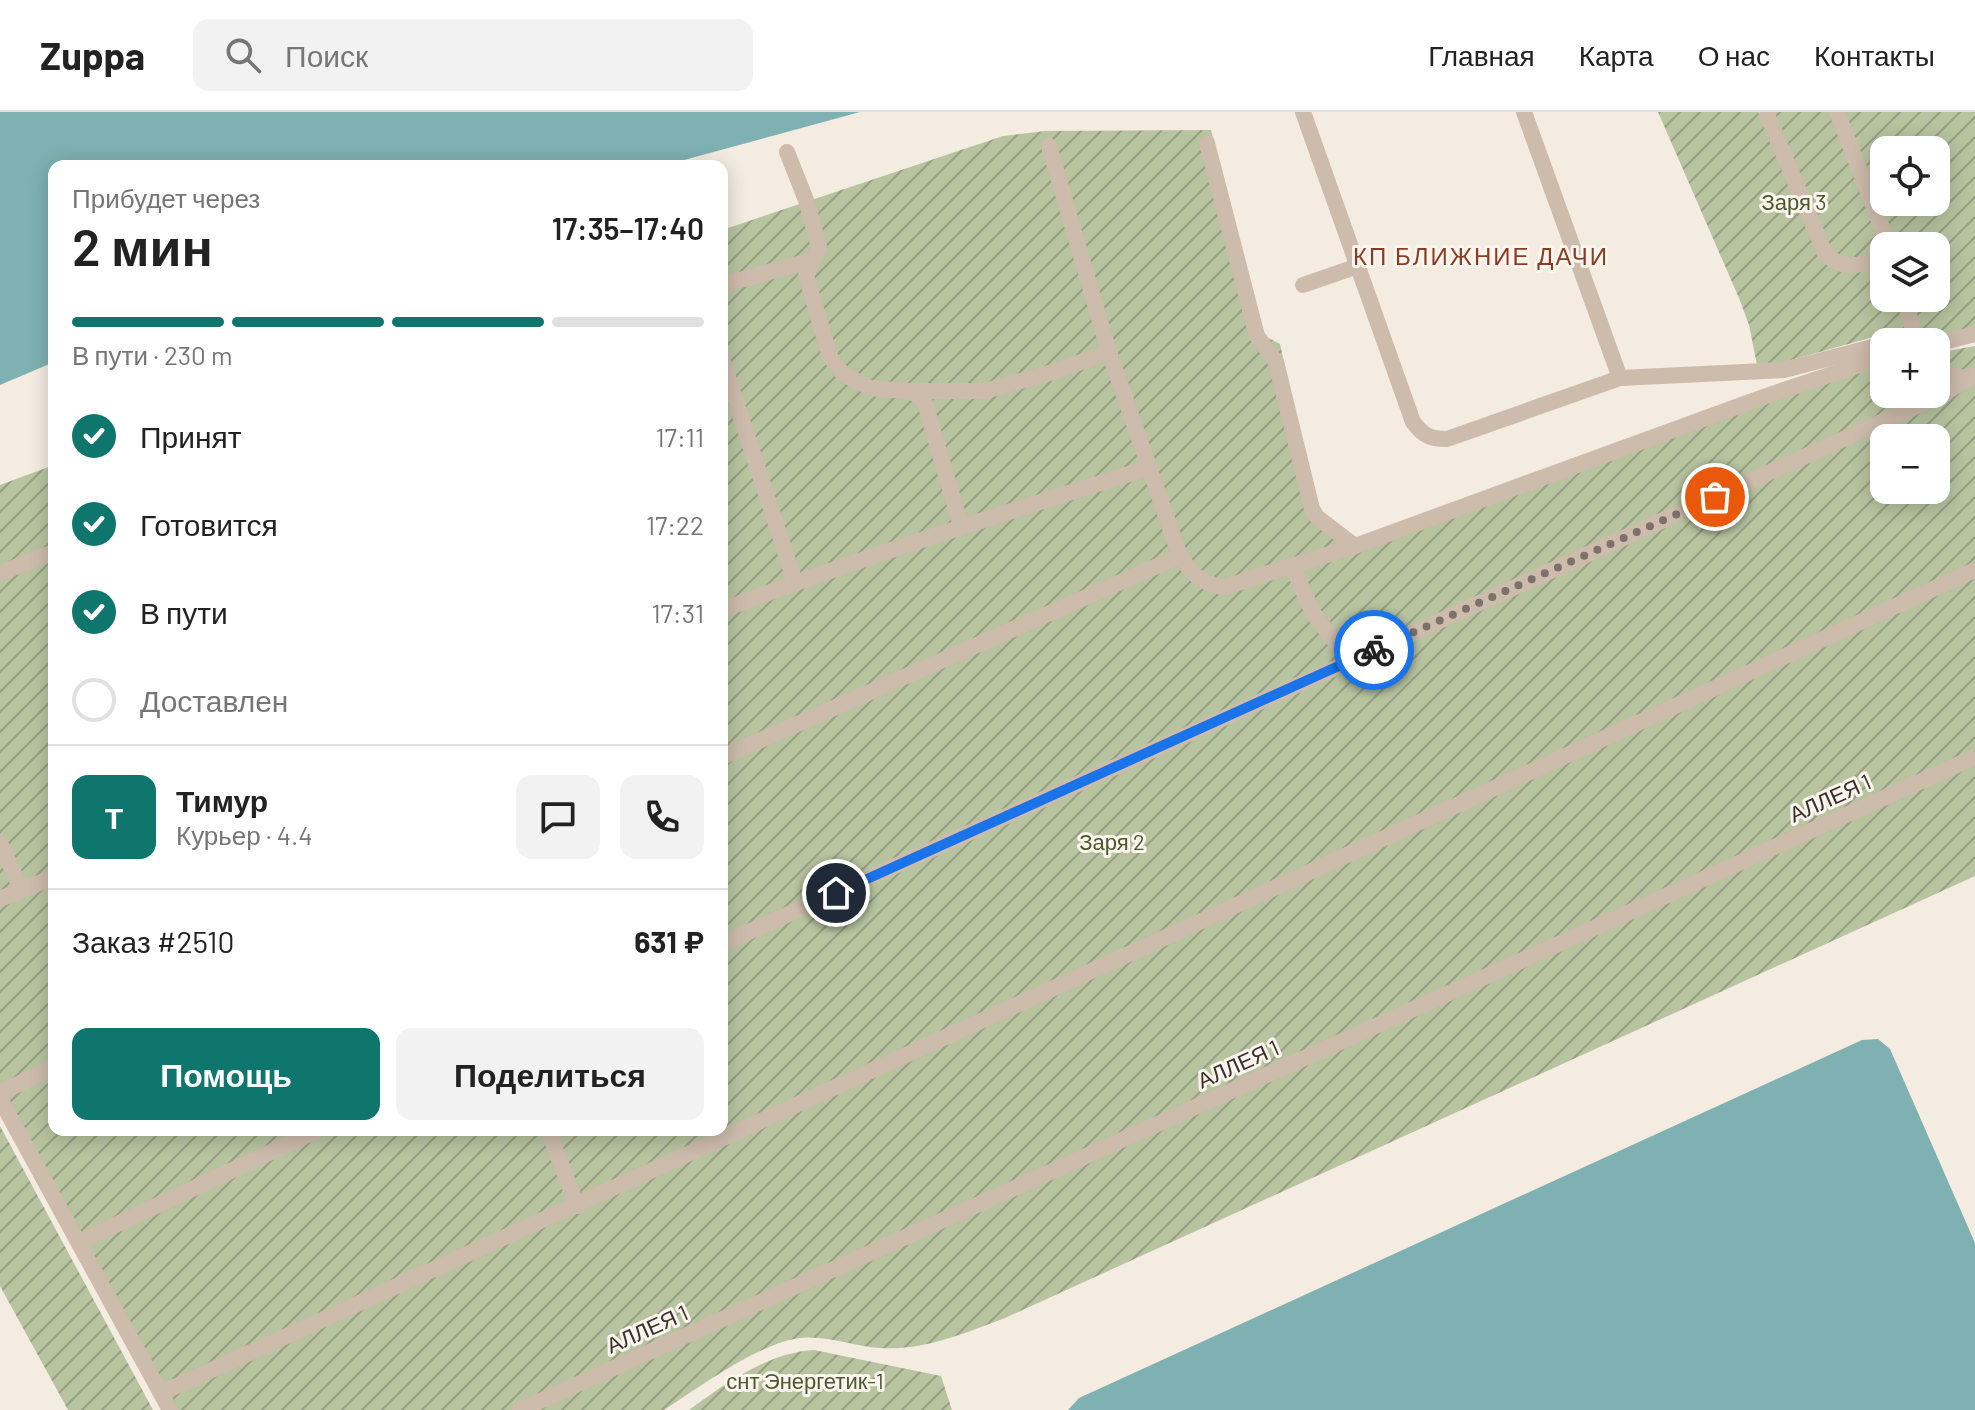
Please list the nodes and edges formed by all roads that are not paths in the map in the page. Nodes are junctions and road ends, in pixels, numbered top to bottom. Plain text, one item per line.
1 (1303, 112) edge
2 (1524, 112) edge
3 (1766, 112) edge
4 (1837, 112) edge
5 (1207, 143) dead end
6 (1049, 146) dead end
7 (787, 152) dead end
8 (1884, 232) edge
9 (812, 260) junction
10 (1870, 262) edge
11 (1358, 266) junction
12 (728, 283) edge
13 (1303, 285) dead end
14 (1975, 334) edge
15 (1950, 340) edge
16 (1870, 348) edge
17 (1109, 352) junction
18 (1870, 362) edge
19 (1950, 375) edge
20 (728, 377) edge
21 (1971, 377) edge
22 (1620, 378) junction
23 (905, 391) junction
24 (1148, 468) junction
25 (961, 526) junction
26 (1355, 546) junction
27 (48, 554) edge
28 (1180, 556) junction
29 (1292, 566) junction
30 (1975, 570) edge
31 (0, 573) edge
32 (795, 582) junction
33 (728, 608) edge
34 (1350, 661) junction
35 (728, 754) edge
36 (1975, 757) edge
37 (0, 843) edge
38 (48, 879) edge
39 (21, 889) junction
40 (0, 899) edge
41 (728, 941) edge
42 (48, 1070) edge
43 (0, 1096) edge
44 (305, 1136) edge
45 (550, 1136) edge
46 (577, 1206) junction
47 (79, 1242) junction
48 (161, 1393) junction
49 (170, 1410) edge
50 (520, 1410) edge

1 - 11 street
2 - 22 street
3 - 10 street
4 - 8 street
5 - 26 street
6 - 17 street
7 - 9 street
9 - 12 street
9 - 23 street
11 - 13 street
11 - 22 street
14 - 15 street
16 - 22 street
17 - 23 street
17 - 24 street
18 - 26 street
19 - 21 street
20 - 32 street
21 - 34 street
23 - 25 street
24 - 25 street
24 - 28 street
25 - 32 street
26 - 29 street
27 - 31 street
28 - 29 street
28 - 35 street
29 - 34 street
30 - 46 street
32 - 33 street
34 - 41 street
36 - 50 street, АЛЛЕЯ 1
37 - 39 street
38 - 39 street
39 - 40 street
42 - 43 street
43 - 47 street
44 - 47 street
45 - 46 street
46 - 48 street
47 - 48 street
48 - 49 street

